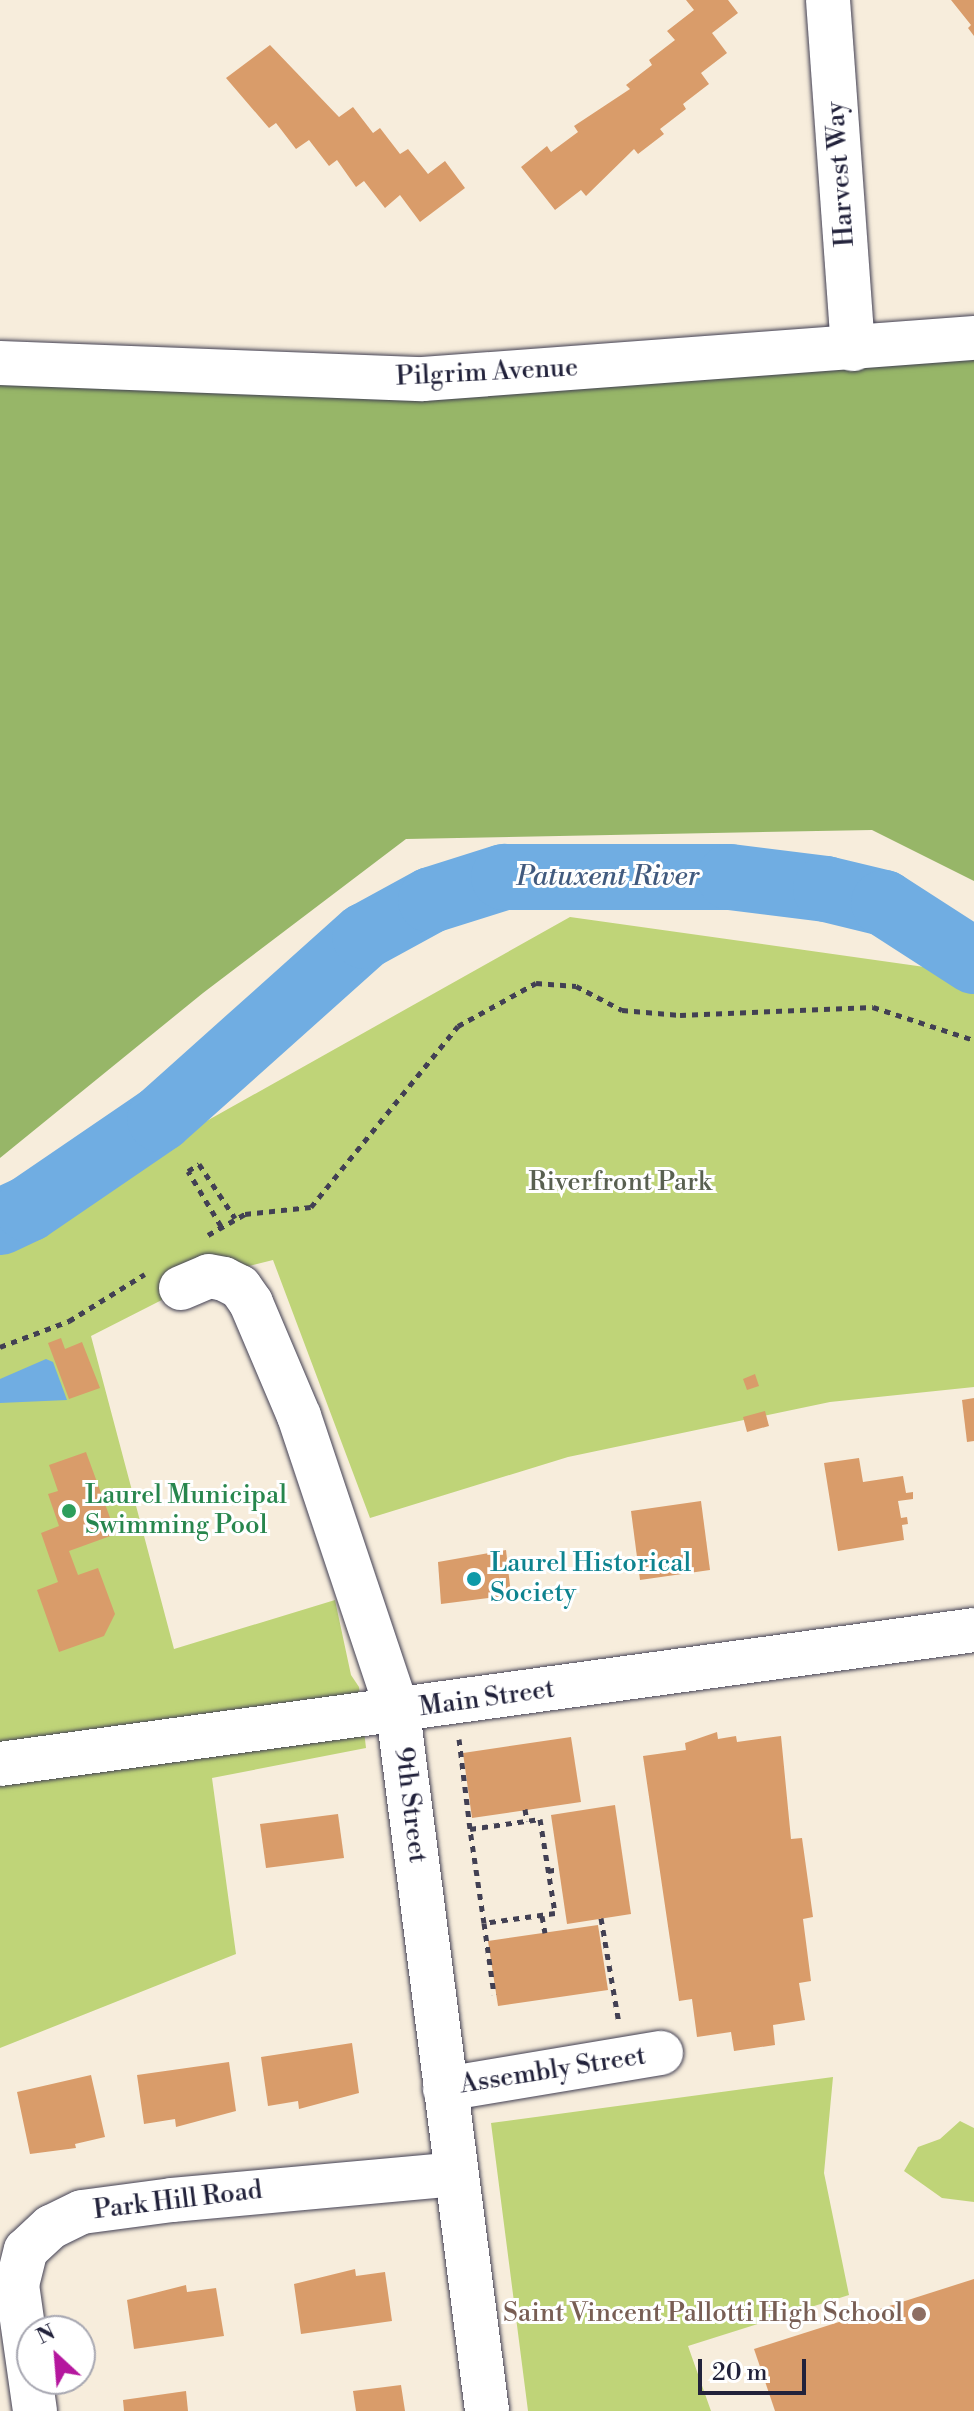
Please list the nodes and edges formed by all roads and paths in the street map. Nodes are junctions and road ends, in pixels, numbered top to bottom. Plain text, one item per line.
1 (828, 0) edge
2 (974, 338) edge
3 (853, 349) junction
4 (0, 363) edge
5 (974, 1040) edge
6 (235, 1218) junction
7 (221, 1226) junction
8 (195, 1242) dead end
9 (169, 1277) joint
10 (0, 1347) edge
11 (974, 1630) edge
12 (454, 1704) junction
13 (398, 1712) junction
14 (0, 1764) edge
15 (525, 1809) dead end
16 (527, 1821) junction
17 (470, 1829) junction
18 (559, 1869) dead end
19 (548, 1871) junction
20 (542, 1916) junction
21 (601, 1918) dead end
22 (484, 1923) junction
23 (545, 1933) dead end
24 (494, 1994) dead end
25 (643, 2056) joint
26 (445, 2089) junction
27 (456, 2174) junction
28 (35, 2411) edge
29 (487, 2411) edge

1 - 3 street, Harvest Way
2 - 3 street, Pilgrim Avenue
3 - 4 street, Pilgrim Avenue
5 - 6 path
6 - 7 path
6 - 7 path
7 - 8 path
9 - 10 path
9 - 13 street, 9th Street
11 - 12 street, Main Street
12 - 13 street, Main Street
12 - 17 path
13 - 14 street, Main Street
13 - 26 street, 9th Street
15 - 16 path
16 - 17 path
16 - 19 path
17 - 22 path
18 - 19 path
19 - 20 path
20 - 22 path
20 - 23 path
21 - 25 path
22 - 24 path
25 - 26 street, Assembly Street
26 - 27 street, 9th Street
27 - 28 street, Park Hill Road
27 - 29 street, 9th Street

